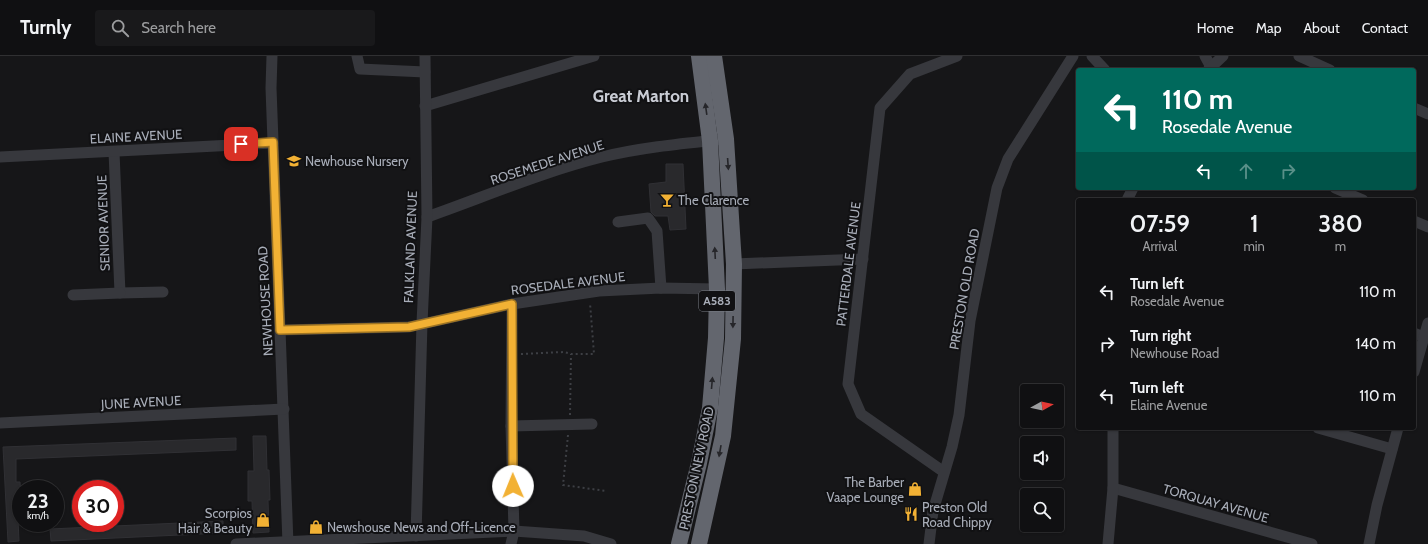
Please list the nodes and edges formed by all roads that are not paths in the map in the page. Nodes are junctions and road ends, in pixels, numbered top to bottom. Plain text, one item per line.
1 (272, 56) edge
2 (357, 56) edge
3 (425, 56) edge
4 (594, 56) edge
5 (699, 56) edge
6 (714, 56) edge
7 (957, 56) edge
8 (1073, 56) edge
9 (1092, 56) edge
10 (1205, 56) edge
11 (1223, 56) edge
12 (1299, 56) edge
13 (1103, 68) edge
14 (1210, 68) edge
15 (1326, 68) edge
16 (425, 72) junction
17 (425, 106) junction
18 (1416, 109) edge
19 (1428, 114) edge
20 (726, 139) junction
21 (710, 141) junction
22 (273, 142) junction
23 (114, 152) junction
24 (0, 157) edge
25 (1340, 190) edge
26 (1358, 198) edge
27 (427, 217) junction
28 (618, 222) dead end
29 (1416, 222) edge
30 (1428, 227) edge
31 (863, 259) junction
32 (734, 264) junction
33 (661, 288) junction
34 (717, 289) junction
35 (163, 292) dead end
36 (120, 293) junction
37 (72, 295) dead end
38 (512, 304) junction
39 (422, 323) junction
40 (1428, 324) edge
41 (280, 330) junction
42 (1419, 335) edge
43 (1416, 357) edge
44 (284, 409) junction
45 (0, 423) edge
46 (592, 424) dead end
47 (511, 426) junction
48 (1113, 430) edge
49 (1325, 430) edge
50 (1397, 430) edge
51 (1392, 449) junction
52 (944, 472) junction
53 (1113, 488) junction
54 (514, 531) junction
55 (416, 536) junction
56 (288, 543) edge
57 (236, 544) edge
58 (511, 544) edge
59 (611, 544) edge
60 (679, 544) edge
61 (699, 544) edge
62 (929, 544) edge
63 (1108, 544) edge
64 (1312, 544) edge
65 (1369, 544) edge

1 - 22 street, NEWHOUSE ROAD
2 - 16 street
3 - 16 street, FALKLAND AVENUE
4 - 17 street
21 -> 5 highway, PRESTON NEW ROAD / A583
6 - 20 highway, PRESTON NEW ROAD / A583
7 - 31 street, PATTERDALE AVENUE
8 - 52 street, PRESTON OLD ROAD
9 - 13 street
10 - 14 street
11 - 14 street
12 - 15 street
16 - 17 street, FALKLAND AVENUE
17 - 27 street, FALKLAND AVENUE
18 - 19 street
20 - 21 street, ROSEMEDE AVENUE
20 -> 32 highway, PRESTON NEW ROAD / A583
21 - 27 street, ROSEMEDE AVENUE
34 -> 21 highway, PRESTON NEW ROAD / A583
22 - 23 street, ELAINE AVENUE
22 - 41 street, NEWHOUSE ROAD
23 - 24 street, ELAINE AVENUE
23 - 36 street, SENIOR AVENUE
25 - 26 street
27 - 39 street, FALKLAND AVENUE
28 - 33 street
29 - 30 street
31 - 32 street
31 - 52 street, PATTERDALE AVENUE
32 -> 61 highway, PRESTON NEW ROAD / A583
33 - 34 street, ROSEDALE AVENUE
33 - 38 street, ROSEDALE AVENUE
60 -> 34 highway, PRESTON NEW ROAD / A583
35 - 36 street
36 - 37 street
38 - 39 street, ROSEDALE AVENUE
38 - 47 street
39 - 41 street, ROSEDALE AVENUE
39 - 55 street, FALKLAND AVENUE
40 - 42 street
41 - 44 street, NEWHOUSE ROAD
42 - 43 street
44 - 45 street, JUNE AVENUE
44 - 56 street, NEWHOUSE ROAD
46 - 47 street
47 - 54 street
48 - 53 street
49 - 51 street
50 - 51 street
51 - 65 street
52 - 62 street, PRESTON OLD ROAD
53 - 63 street
53 - 64 street, TORQUAY AVENUE
54 - 55 street
54 - 58 street
54 - 59 street
55 - 56 street
56 - 57 street

